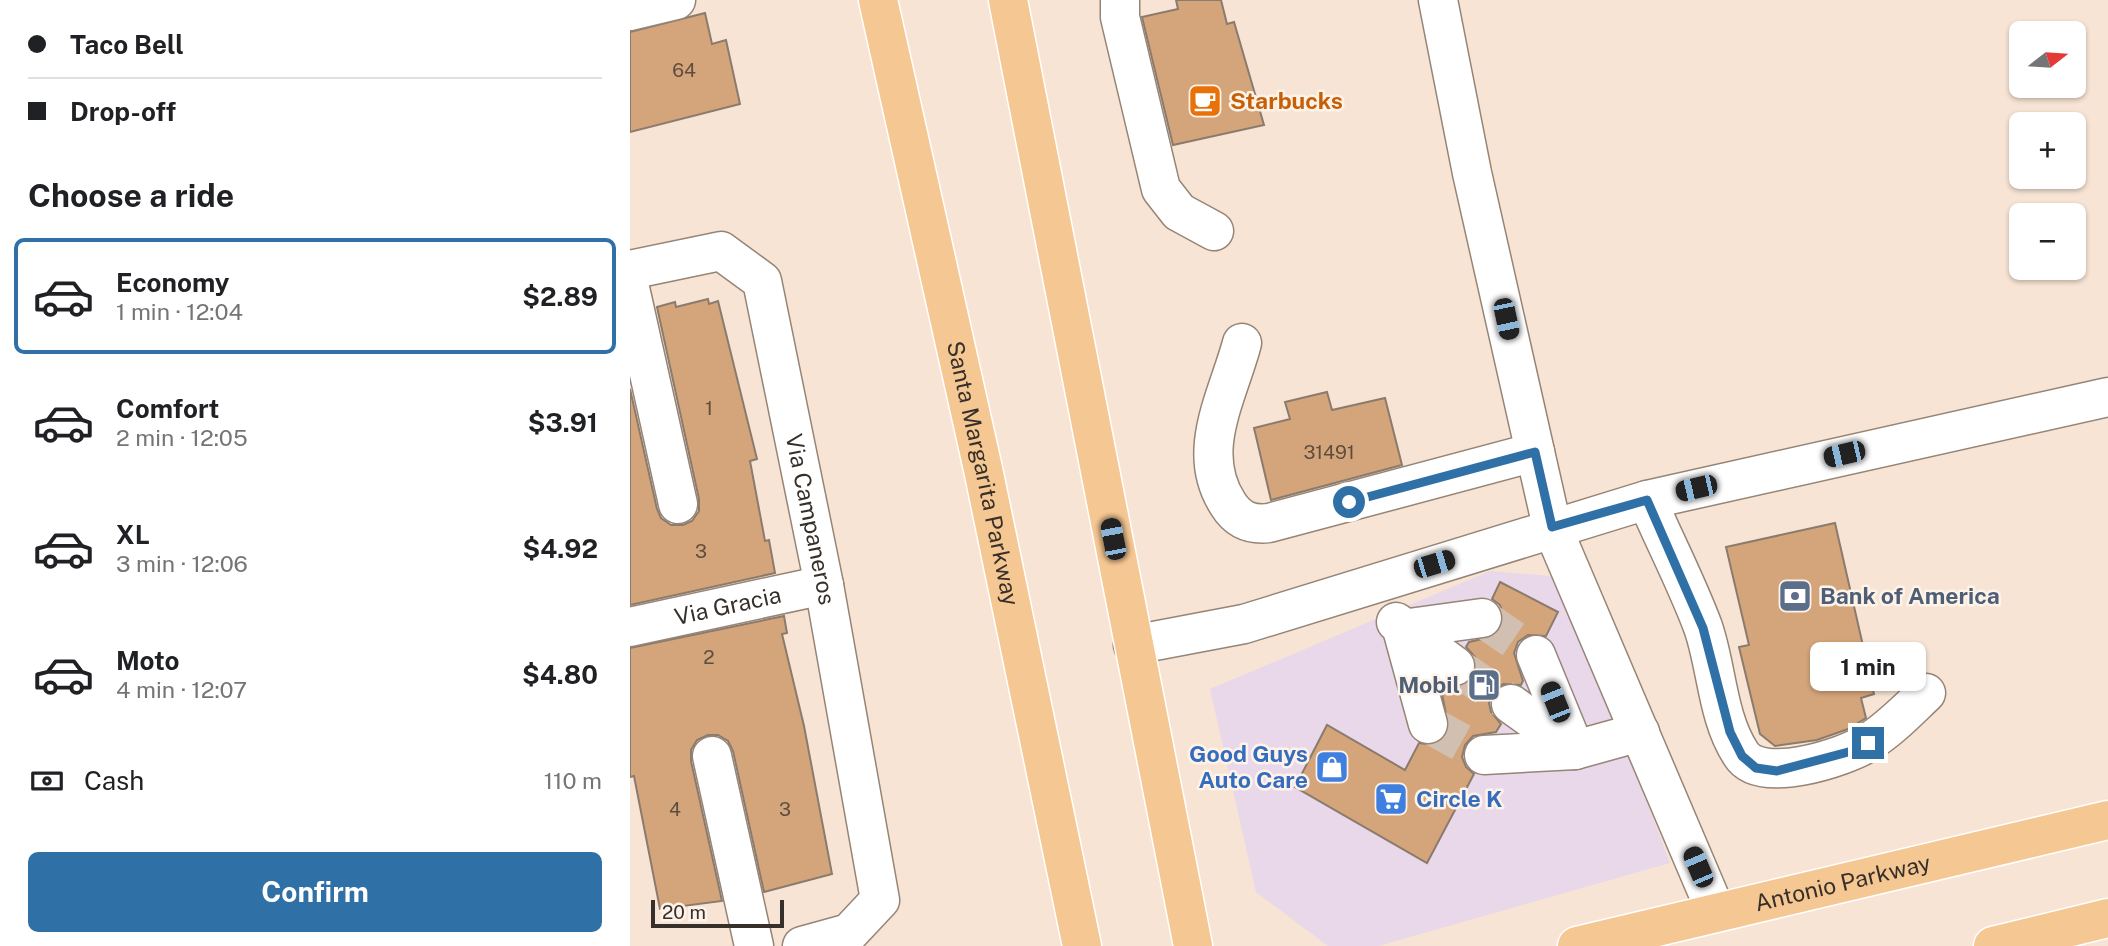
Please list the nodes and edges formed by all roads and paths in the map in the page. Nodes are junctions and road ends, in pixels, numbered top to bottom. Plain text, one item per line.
1 (676, 0) edge
2 (878, 0) edge
3 (1008, 0) edge
4 (1120, 0) edge
5 (1438, 0) edge
6 (630, 11) edge
7 (1214, 232) dead end
8 (630, 270) edge
9 (630, 288) edge
10 (1242, 343) dead end
11 (2108, 397) edge
12 (1535, 452) junction
13 (1647, 500) junction
14 (678, 504) dead end
15 (1552, 527) junction
16 (824, 585) junction
17 (1364, 587) junction
18 (1482, 618) tunnel mouth
19 (630, 627) edge
20 (1402, 629) junction
21 (1133, 645) junction
22 (1536, 654) tunnel mouth
23 (1455, 666) tunnel mouth
24 (1926, 693) dead end
25 (1511, 704) tunnel mouth
26 (1428, 724) dead end
27 (1640, 732) junction
28 (1575, 750) junction
29 (1484, 755) tunnel mouth
30 (712, 756) dead end
31 (2108, 820) edge
32 (1716, 912) junction
33 (2108, 918) edge
34 (754, 946) edge
35 (802, 946) edge
36 (1082, 946) edge
37 (1193, 946) edge
38 (1577, 946) edge
39 (1993, 946) edge

1 - 6 street
2 - 36 main road, Santa Margarita Parkway
3 - 21 main road
4 - 7 street
5 - 12 street
8 - 16 street, Via Campaneros
9 - 14 street
10 - 12 street
11 - 13 street
12 - 15 street
13 - 15 street
13 - 24 street
15 - 17 street
15 - 27 street
16 - 19 street, Via Gracia
16 - 35 street, Via Campaneros
17 - 20 street
17 - 21 street
18 - 20 street
20 - 23 street
20 - 26 street
21 - 37 main road
22 - 28 street
25 - 28 street
27 - 28 street
27 - 32 street
28 - 29 street
30 - 34 street
31 - 32 main road, Antonio Parkway
32 - 38 main road, Antonio Parkway
33 - 39 main road

